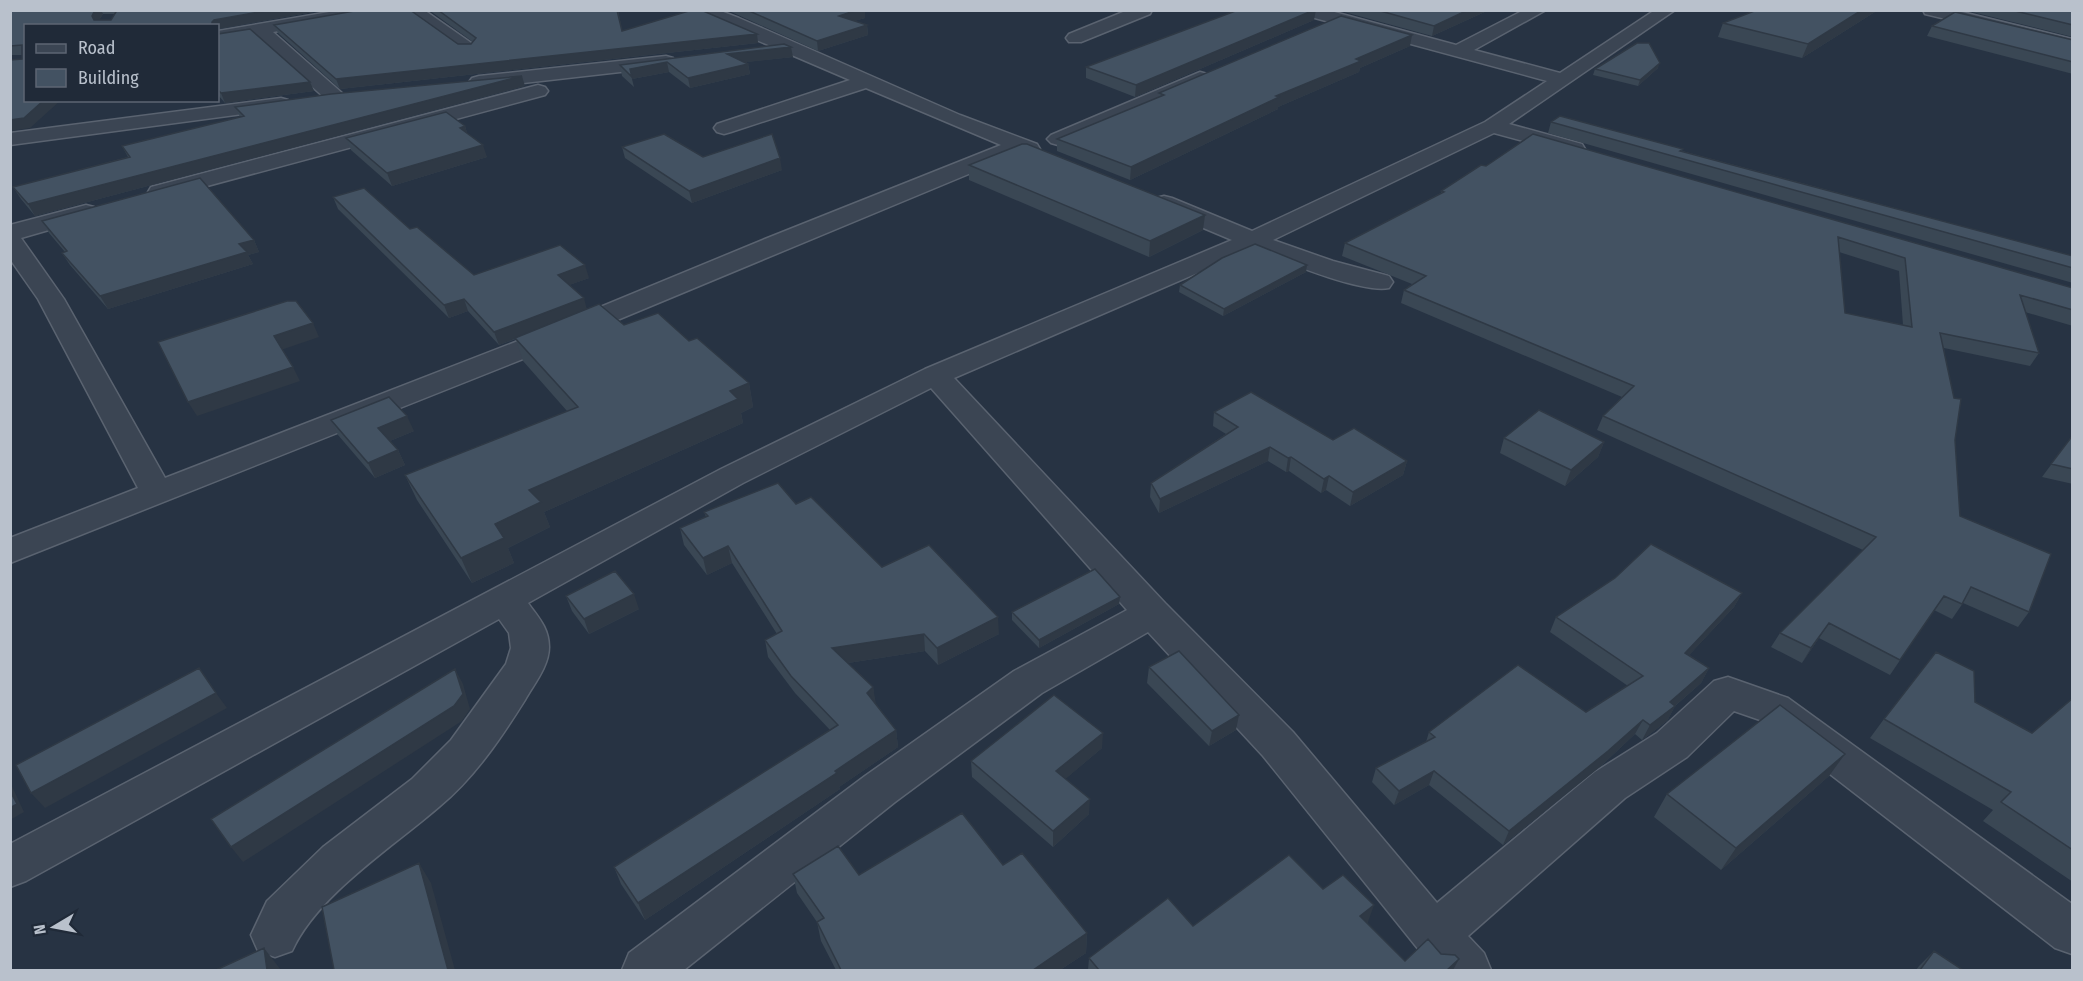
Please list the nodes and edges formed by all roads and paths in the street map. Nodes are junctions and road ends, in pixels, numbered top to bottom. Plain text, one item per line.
1 (374, 10) edge
2 (412, 10) edge
3 (702, 10) edge
4 (1144, 10) edge
5 (1306, 10) edge
6 (1538, 10) edge
7 (1667, 10) edge
8 (1931, 10) edge
9 (755, 14) edge
10 (1334, 15) edge
11 (733, 21) junction
12 (259, 29) junction
13 (1305, 33) edge
14 (219, 36) edge
15 (1075, 38) dead end
16 (2073, 44) edge
17 (790, 46) junction
18 (468, 47) edge
19 (755, 51) edge
20 (1458, 51) junction
21 (686, 60) edge
22 (1219, 69) edge
23 (594, 71) junction
24 (1562, 79) junction
25 (867, 81) junction
26 (462, 84) edge
27 (358, 95) edge
28 (335, 97) junction
29 (163, 102) edge
30 (182, 116) junction
31 (1492, 126) junction
32 (724, 128) dead end
33 (10, 139) edge
34 (1020, 145) junction
35 (1593, 154) edge
36 (1145, 195) edge
37 (144, 196) edge
38 (111, 205) edge
39 (10, 233) edge
40 (10, 240) edge
41 (1253, 240) junction
42 (1380, 282) dead end
43 (935, 375) junction
44 (158, 492) junction
45 (10, 550) edge
46 (504, 599) junction
47 (1152, 613) junction
48 (10, 867) edge
49 (2073, 932) edge
50 (275, 935) dead end
51 (1434, 935) junction
52 (646, 970) edge
53 (1467, 970) edge

1 - 12 street
2 - 18 street
3 - 11 street
4 - 15 street
5 - 10 street
6 - 20 street
7 - 24 street
8 - 16 street
9 - 11 street
10 - 13 street
10 - 20 street
11 - 17 street
12 - 14 street
12 - 28 street
17 - 19 street
17 - 25 street
20 - 24 street
21 - 23 street
22 - 34 street
23 - 26 street
23 - 37 street
24 - 31 street
25 - 32 street
25 - 34 street
27 - 28 street
28 - 30 street
29 - 30 street
30 - 33 street
31 - 35 street
31 - 41 street
34 - 44 street
36 - 41 street
38 - 39 street
40 - 44 street
41 - 42 street
41 - 43 street
43 - 46 street
43 - 47 street
44 - 45 street
46 - 48 street
46 - 50 street
47 - 51 street
47 - 52 street
49 - 51 street
51 - 53 street

